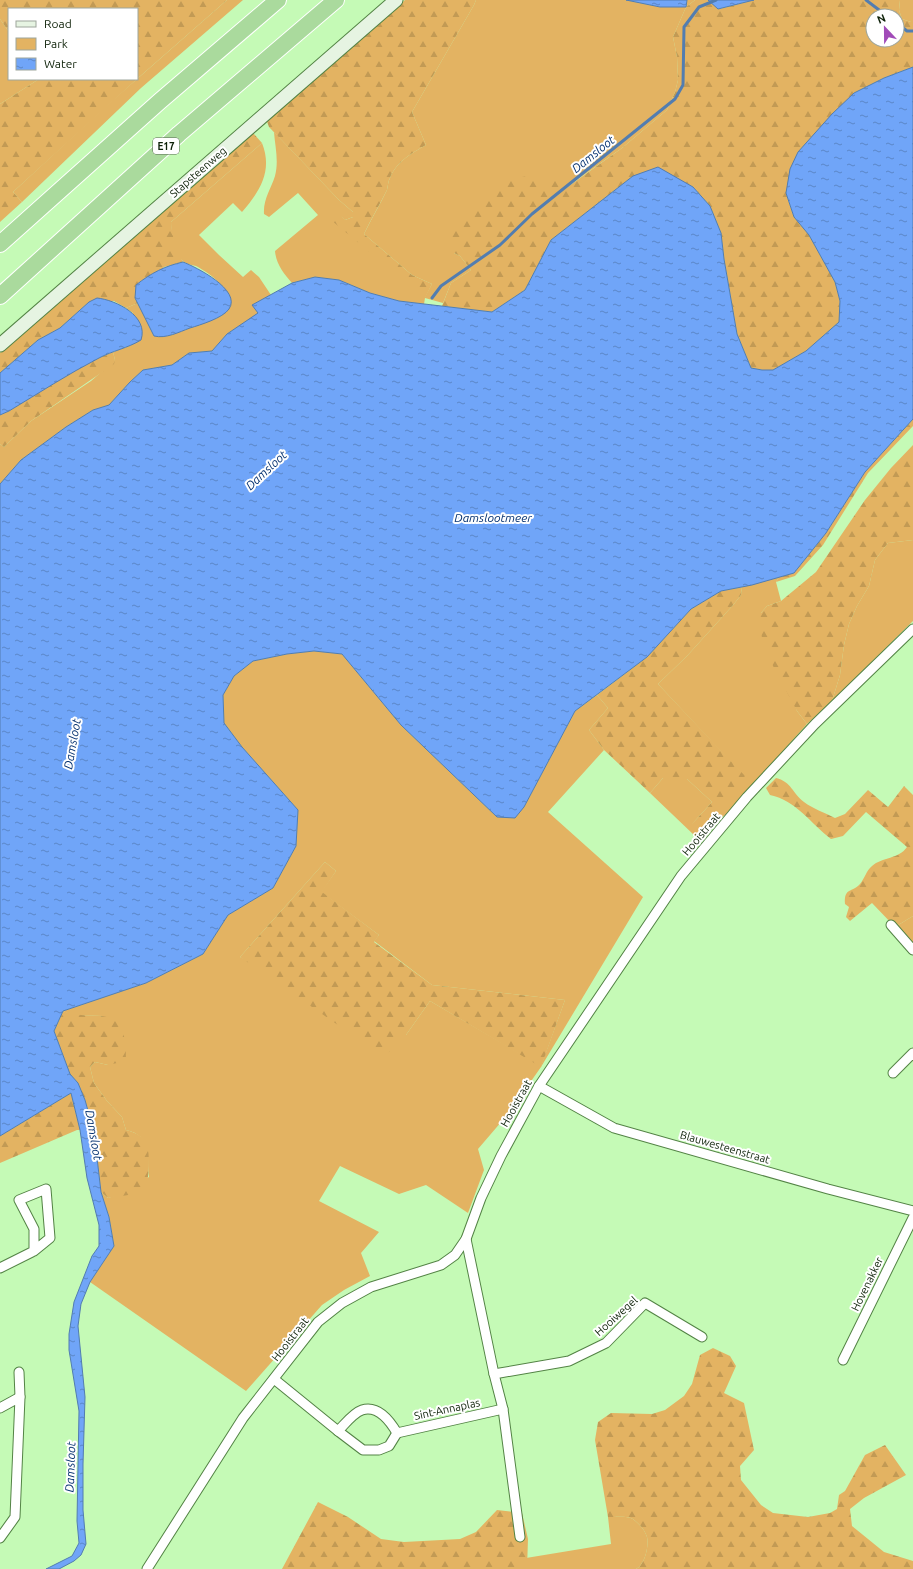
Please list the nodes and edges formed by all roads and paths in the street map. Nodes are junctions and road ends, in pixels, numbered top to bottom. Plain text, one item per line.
1 (278, 0) edge
2 (336, 0) edge
3 (396, 0) edge
4 (0, 244) edge
5 (0, 296) edge
6 (0, 344) edge
7 (913, 629) edge
8 (891, 925) dead end
9 (913, 950) edge
10 (913, 1053) edge
11 (893, 1073) dead end
12 (539, 1086) junction
13 (913, 1211) edge
14 (913, 1218) edge
15 (466, 1239) junction
16 (34, 1251) junction
17 (0, 1268) edge
18 (702, 1337) dead end
19 (843, 1360) dead end
20 (19, 1372) dead end
21 (494, 1374) junction
22 (274, 1379) junction
23 (20, 1397) junction
24 (0, 1408) edge
25 (503, 1409) junction
26 (338, 1431) junction
27 (397, 1433) junction
28 (520, 1537) dead end
29 (0, 1538) edge
30 (147, 1569) edge

1 - 4 highway
2 - 5 highway, E17
3 - 6 street, Stapsteenweg
7 - 12 street, Hooistraat
8 - 9 street
10 - 11 street
12 - 13 street, Blauwesteenstraat
12 - 15 street, Hooistraat
14 - 19 street, Hovenakker
15 - 21 street
15 - 22 street, Hooistraat
16 - 16 street
16 - 17 street
18 - 21 street, Hooiwegel
20 - 23 street
21 - 25 street
22 - 26 street
22 - 30 street, Hooistraat
23 - 24 street
23 - 29 street
25 - 27 street, Sint-Annaplas
25 - 28 street
26 - 27 street
26 - 27 street

